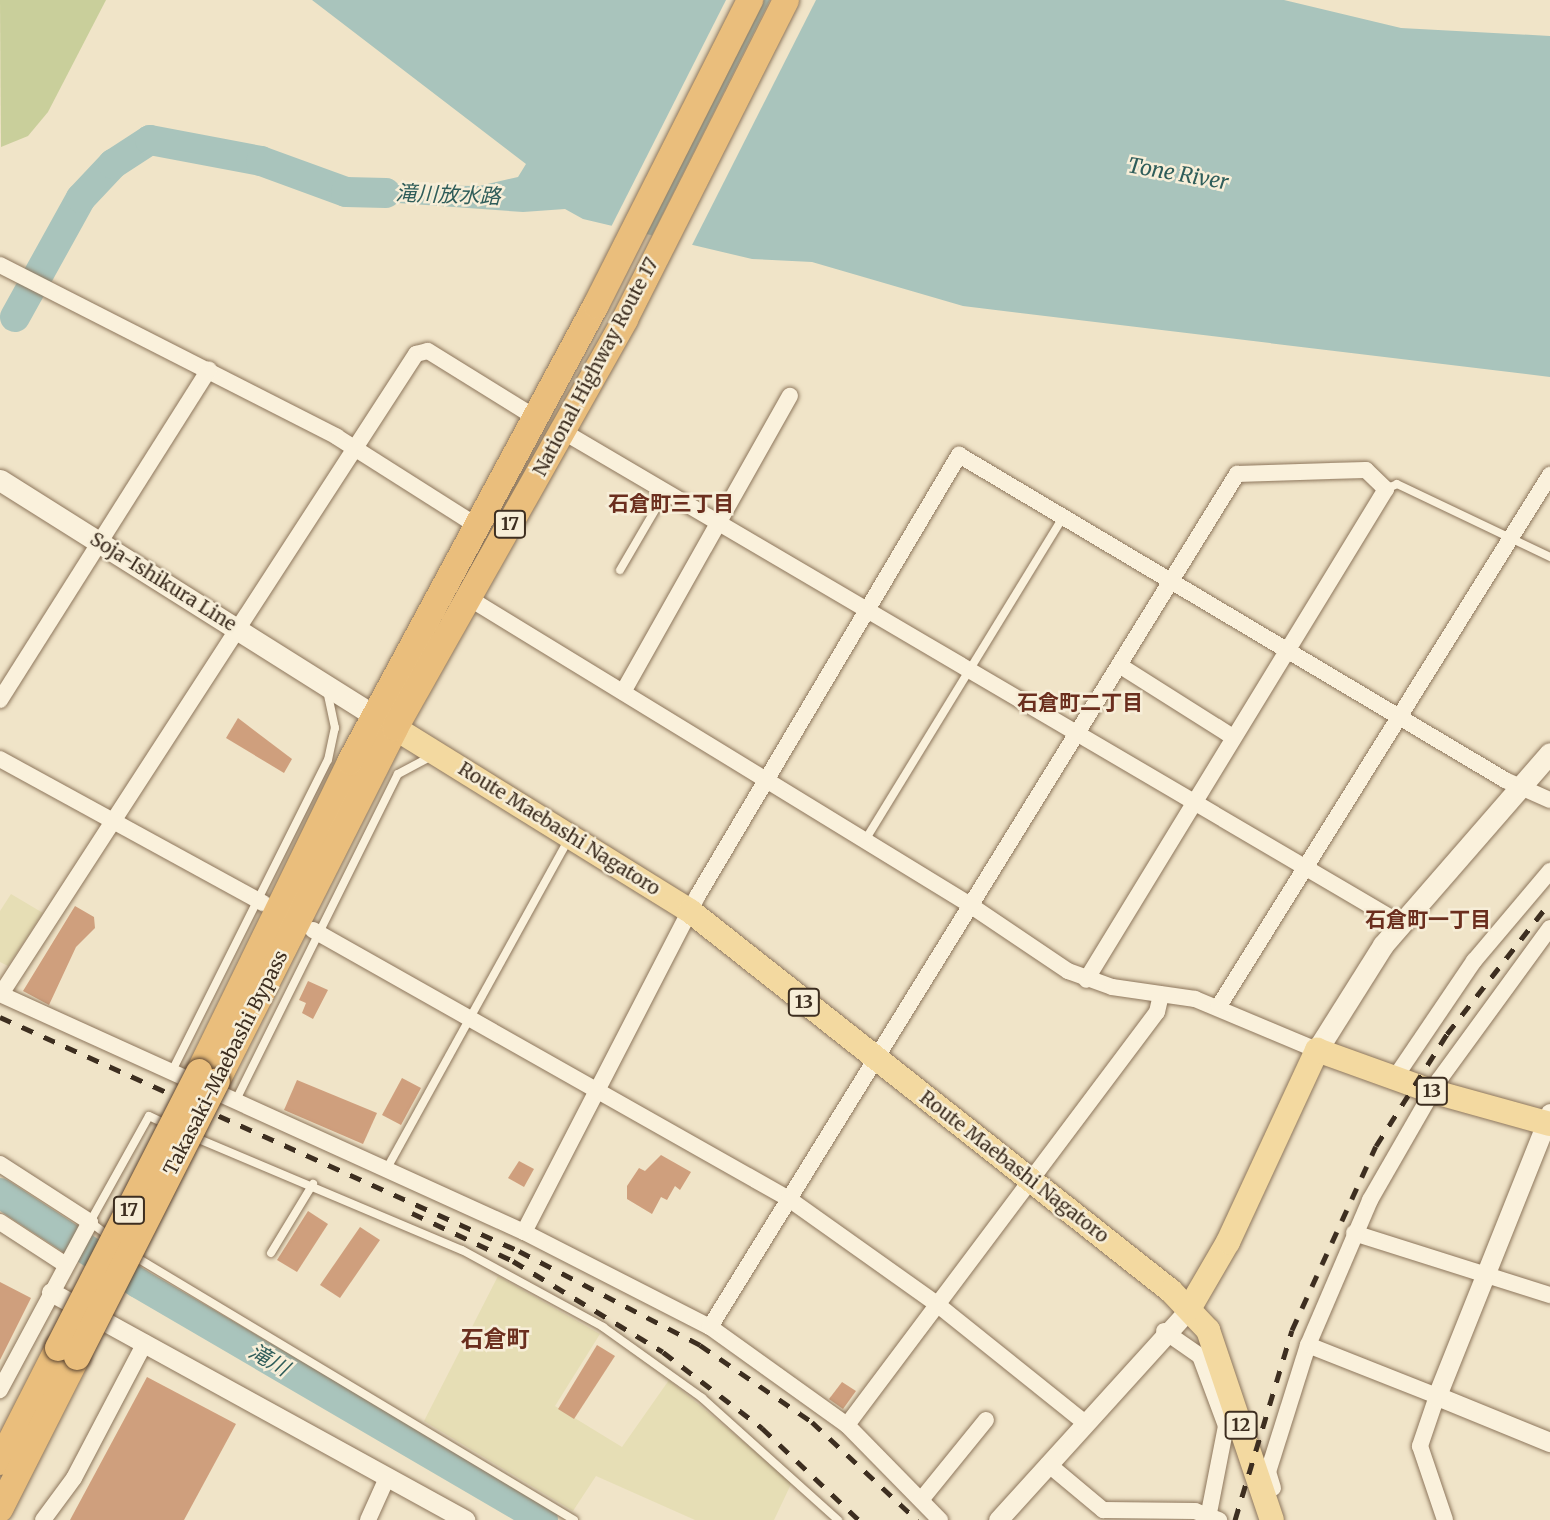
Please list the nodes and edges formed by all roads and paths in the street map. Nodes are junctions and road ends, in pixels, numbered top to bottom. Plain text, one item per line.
1 (750, 0) edge
2 (786, 0) edge
3 (7, 269) edge
4 (209, 370) junction
5 (790, 396) dead end
6 (536, 418) junction
7 (564, 432) junction
8 (351, 446) junction
9 (1550, 475) edge
10 (0, 480) edge
11 (1386, 489) junction
12 (664, 493) junction
13 (1065, 514) junction
14 (717, 523) junction
15 (477, 526) junction
16 (1511, 539) junction
17 (101, 542) junction
18 (1550, 557) edge
19 (620, 570) dead end
20 (1172, 580) junction
21 (467, 597) junction
22 (864, 609) junction
23 (235, 628) junction
24 (1288, 649) junction
25 (1119, 665) junction
26 (970, 672) junction
27 (325, 685) junction
28 (623, 692) junction
29 (0, 700) edge
30 (1402, 718) junction
31 (384, 722) junction
32 (1076, 735) junction
33 (1233, 737) junction
34 (1550, 753) edge
35 (438, 754) junction
36 (0, 759) edge
37 (765, 779) junction
38 (1521, 786) junction
39 (1550, 800) edge
40 (1193, 802) junction
41 (111, 819) junction
42 (570, 836) junction
43 (864, 842) junction
44 (1309, 869) junction
45 (1550, 871) edge
46 (260, 902) junction
47 (967, 903) junction
48 (690, 911) junction
49 (1400, 923) junction
50 (1550, 928) edge
51 (316, 931) junction
52 (1086, 980) junction
53 (0, 994) edge
54 (1161, 994) junction
55 (1219, 1006) junction
56 (472, 1017) junction
57 (1317, 1049) junction
58 (874, 1059) junction
59 (172, 1073) junction
60 (1394, 1079) junction
61 (601, 1088) junction
62 (1431, 1091) junction
63 (235, 1102) junction
64 (1549, 1119) edge
65 (0, 1164) edge
66 (386, 1170) junction
67 (1032, 1181) junction
68 (313, 1184) junction
69 (789, 1199) junction
70 (0, 1222) edge
71 (88, 1225) junction
72 (524, 1232) junction
73 (1354, 1233) junction
74 (271, 1253) dead end
75 (67, 1262) junction
76 (1486, 1274) junction
77 (51, 1292) junction
78 (1550, 1295) edge
79 (938, 1305) junction
80 (1189, 1309) junction
81 (710, 1327) junction
82 (1164, 1331) junction
83 (145, 1343) junction
84 (1308, 1345) junction
85 (67, 1353) junction
86 (0, 1390) edge
87 (1437, 1396) junction
88 (986, 1420) dead end
89 (1084, 1422) junction
90 (847, 1425) junction
91 (1550, 1442) edge
92 (0, 1462) edge
93 (1048, 1464) junction
94 (387, 1478) junction
95 (921, 1500) junction
96 (0, 1509) edge
97 (1094, 1514) edge
98 (1214, 1517) edge
99 (43, 1520) edge
100 (368, 1520) edge
101 (465, 1520) edge
102 (574, 1520) edge
103 (838, 1520) edge
104 (940, 1520) edge
105 (998, 1520) edge
106 (1272, 1520) edge
107 (1283, 1520) edge
108 (1445, 1520) edge

1 - 6 highway, National Highway Route 17 / 17
2 - 7 highway, National Highway Route 17 / 17
3 - 4 street
4 - 8 street
4 - 17 street
5 - 14 street
6 - 8 street
6 - 15 highway, National Highway Route 17 / 17
7 - 12 street
7 - 21 highway, National Highway Route 17 / 17
8 - 15 street
8 - 23 street
9 - 16 street
10 - 17 main road, Soja-Ishikura Line
11 - 16 lane
11 - 20 street
11 - 24 street
12 - 14 street
12 - 19 lane
13 - 20 street
13 - 22 street
13 - 26 lane
14 - 22 street
14 - 28 street
15 - 31 highway, National Highway Route 17 / 17
16 - 18 lane
16 - 30 street
17 - 23 main road, Soja-Ishikura Line
17 - 29 street
20 - 24 street
20 - 25 street
21 - 28 street
21 - 31 highway, National Highway Route 17 / 17
22 - 26 street
22 - 37 street
23 - 27 main road, Soja-Ishikura Line
23 - 41 street
24 - 30 street
24 - 33 street
25 - 32 street
25 - 33 street
26 - 32 street
26 - 43 lane
27 - 31 main road, Soja-Ishikura Line
27 - 46 lane
28 - 37 street
30 - 38 street
30 - 44 street
31 - 35 main road, Route Maebashi Nagatoro / 13
31 - 85 highway, Takasaki-Maebashi Bypass / 17, bridge
32 - 40 street
32 - 47 street
33 - 40 street
34 - 38 main road
35 - 42 main road, Route Maebashi Nagatoro / 13
35 - 51 lane
36 - 41 street
37 - 43 street
37 - 48 street
38 - 39 street
38 - 49 main road
40 - 44 street
40 - 52 street
41 - 46 street
41 - 53 street
42 - 48 main road, Route Maebashi Nagatoro / 13
42 - 56 lane
43 - 47 street
44 - 49 street
44 - 55 street
45 - 60 street
46 - 59 lane
47 - 52 street
47 - 58 street
48 - 58 main road, Route Maebashi Nagatoro / 13
48 - 61 street
49 - 57 main road
50 - 62 street
51 - 56 street
51 - 63 lane
52 - 54 street
53 - 59 street
54 - 55 street
54 - 67 street
55 - 57 street
56 - 61 street
56 - 66 lane
57 - 60 main road, 13
57 - 80 main road
58 - 67 main road, Route Maebashi Nagatoro / 13
58 - 69 street
59 - 63 street
60 - 62 main road, 13
61 - 69 street
61 - 72 street
62 - 64 main road, 13
62 - 73 street
63 - 66 street
64 - 76 street
65 - 71 street
66 - 72 street
67 - 79 street
67 - 80 main road, Route Maebashi Nagatoro / 13
68 - 71 lane
68 - 74 lane
68 - 103 lane
69 - 79 street
69 - 81 street
70 - 75 street
71 - 75 street
71 - 102 lane
72 - 81 street
73 - 76 street
73 - 84 street
75 - 77 street
76 - 78 street
76 - 87 street
77 - 83 street
77 - 86 street
79 - 89 street
79 - 90 street
80 - 82 street
80 - 106 main road, 12
81 - 90 street
82 - 89 street
82 - 98 street
83 - 94 street
83 - 99 street
84 - 87 street
84 - 107 street
85 - 92 highway, Takasaki-Maebashi Bypass / 17
85 - 96 highway, Takasaki-Maebashi Bypass / 17
87 - 91 street
87 - 108 street
88 - 95 street
89 - 93 street
90 - 95 street
93 - 97 street
93 - 105 street
94 - 100 street
94 - 101 street
95 - 104 street
97 - 98 street

